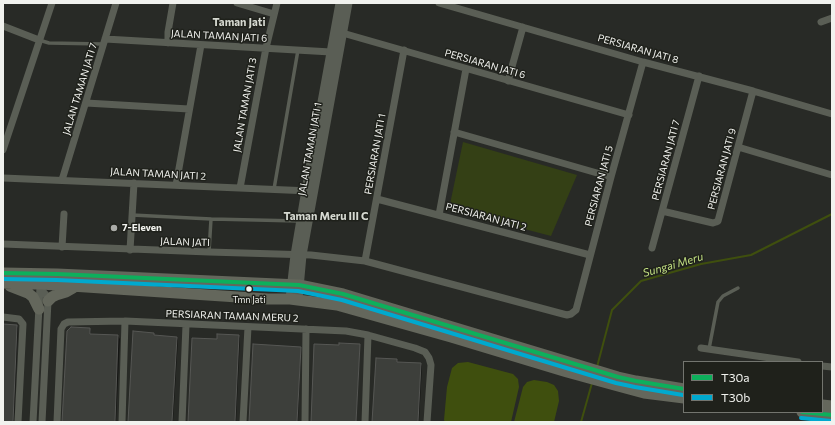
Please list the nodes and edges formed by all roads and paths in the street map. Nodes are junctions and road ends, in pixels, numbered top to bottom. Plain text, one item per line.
1 (52, 3) edge
2 (116, 3) edge
3 (173, 3) edge
4 (237, 3) edge
5 (277, 3) edge
6 (340, 3) edge
7 (348, 3) edge
8 (439, 3) edge
9 (274, 14) junction
10 (832, 18) edge
11 (821, 22) dead end
12 (3, 26) edge
13 (524, 27) junction
14 (339, 32) junction
15 (39, 40) junction
16 (105, 42) junction
17 (168, 43) junction
18 (201, 45) junction
19 (266, 48) junction
20 (298, 50) junction
21 (404, 50) junction
22 (331, 52) junction
23 (643, 62) junction
24 (466, 69) junction
25 (699, 76) junction
26 (508, 81) junction
27 (753, 91) junction
28 (86, 103) junction
29 (189, 109) junction
30 (832, 114) edge
31 (629, 116) junction
32 (454, 132) junction
33 (738, 147) junction
34 (3, 150) edge
35 (832, 175) edge
36 (611, 177) junction
37 (3, 178) edge
38 (62, 180) junction
39 (134, 183) junction
40 (176, 185) junction
41 (240, 188) junction
42 (274, 189) junction
43 (309, 191) junction
44 (377, 199) junction
45 (662, 210) junction
46 (64, 214) dead end
47 (439, 215) junction
48 (132, 216) junction
49 (211, 219) junction
50 (300, 221) junction
51 (3, 244) edge
52 (62, 247) junction
53 (652, 248) dead end
54 (130, 250) junction
55 (209, 252) junction
56 (298, 255) junction
57 (590, 255) junction
58 (365, 261) junction
59 (47, 274) junction
60 (3, 279) edge
61 (295, 285) junction
62 (39, 286) junction
63 (73, 287) junction
64 (738, 288) dead end
65 (294, 299) junction
66 (48, 301) junction
67 (39, 309) junction
68 (571, 314) joint
69 (3, 317) edge
70 (125, 322) junction
71 (186, 325) junction
72 (248, 327) junction
73 (306, 329) junction
74 (368, 335) junction
75 (701, 348) dead end
76 (710, 349) junction
77 (791, 361) edge
78 (618, 382) junction
79 (683, 389) edge
80 (683, 398) edge
81 (812, 413) edge
82 (832, 415) edge
83 (18, 422) edge
84 (33, 422) edge
85 (42, 422) edge
86 (57, 422) edge
87 (122, 422) edge
88 (182, 422) edge
89 (243, 422) edge
90 (305, 422) edge
91 (365, 422) edge
92 (427, 422) edge

1 - 15 street
2 - 16 street, JALAN TAMAN JATI 7
3 - 17 street
4 - 9 street
5 - 9 street, JALAN TAMAN JATI 3
6 - 14 street, JALAN TAMAN JATI 1
7 - 14 street, JALAN TAMAN JATI 1
8 - 13 street, PERSIARAN JATI 8
9 - 19 street, JALAN TAMAN JATI 3
10 - 11 street
12 - 15 street
13 - 23 street, PERSIARAN JATI 8
13 - 26 street
14 - 21 street, PERSIARAN JATI 6
14 - 22 street, JALAN TAMAN JATI 1
14 - 43 street, JALAN TAMAN JATI 1
15 - 16 lane
15 - 34 street
16 - 17 street, JALAN TAMAN JATI 6
16 - 28 street, JALAN TAMAN JATI 7
17 - 18 street, JALAN TAMAN JATI 6
18 - 19 street, JALAN TAMAN JATI 6
18 - 29 street
19 - 20 street, JALAN TAMAN JATI 6
19 - 41 street, JALAN TAMAN JATI 3
20 - 22 street, JALAN TAMAN JATI 6
20 - 42 lane
21 - 24 street, PERSIARAN JATI 6
21 - 44 street, PERSIARAN JATI 1
22 - 43 street, JALAN TAMAN JATI 1
23 - 25 street, PERSIARAN JATI 8
23 - 31 street, PERSIARAN JATI 5
24 - 26 street, PERSIARAN JATI 6
24 - 32 street
25 - 27 street, PERSIARAN JATI 8
25 - 45 street, PERSIARAN JATI 7
26 - 31 street, PERSIARAN JATI 6
27 - 30 street, PERSIARAN JATI 8
27 - 33 street, PERSIARAN JATI 9
28 - 29 street
28 - 38 street, JALAN TAMAN JATI 7
29 - 40 street
31 - 36 street, PERSIARAN JATI 5
32 - 36 street
32 - 47 street
33 - 35 street
33 - 45 street, PERSIARAN JATI 9
36 - 57 street, PERSIARAN JATI 5
37 - 38 street, JALAN TAMAN JATI 2
38 - 39 street, JALAN TAMAN JATI 2
39 - 40 street, JALAN TAMAN JATI 2
39 - 48 street
40 - 41 street, JALAN TAMAN JATI 2
41 - 42 street, JALAN TAMAN JATI 2
42 - 43 street, JALAN TAMAN JATI 2
43 - 50 street, JALAN TAMAN JATI 1
43 - 56 street, JALAN TAMAN JATI 1
44 - 47 street, PERSIARAN JATI 2
44 - 58 street, PERSIARAN JATI 1
45 - 53 street, PERSIARAN JATI 7
46 - 52 street
47 - 57 street, PERSIARAN JATI 2
48 - 49 lane
48 - 54 street
49 - 50 lane
49 - 55 lane
50 - 56 street, JALAN TAMAN JATI 1
51 - 52 street, JALAN JATI
52 - 54 street, JALAN JATI
54 - 55 street, JALAN JATI
55 - 56 street, JALAN JATI
56 - 58 street, JALAN JATI
56 - 61 street, JALAN TAMAN JATI 1
57 - 68 street, PERSIARAN JATI 5
58 - 68 street, JALAN JATI
59 - 60 main road
59 - 61 main road
59 - 62 street
60 - 62 main road
60 - 67 main road
61 - 65 street, JALAN TAMAN JATI 1
61 - 78 main road
62 - 63 main road
62 - 66 street
62 - 67 street
63 - 65 main road
63 - 66 main road
64 - 76 lane
65 - 78 main road
66 - 85 street
67 - 84 street
69 - 83 street
70 - 71 street, PERSIARAN TAMAN MERU 2
70 - 86 street, PERSIARAN TAMAN MERU 2
70 - 87 street
71 - 72 street, PERSIARAN TAMAN MERU 2
71 - 88 street
72 - 73 street, PERSIARAN TAMAN MERU 2
72 - 89 street
73 - 74 street, PERSIARAN TAMAN MERU 2
73 - 90 street
74 - 91 street
74 - 92 street, PERSIARAN TAMAN MERU 2
75 - 76 street
76 - 77 street
78 - 79 main road
78 - 80 main road
81 - 82 main road

